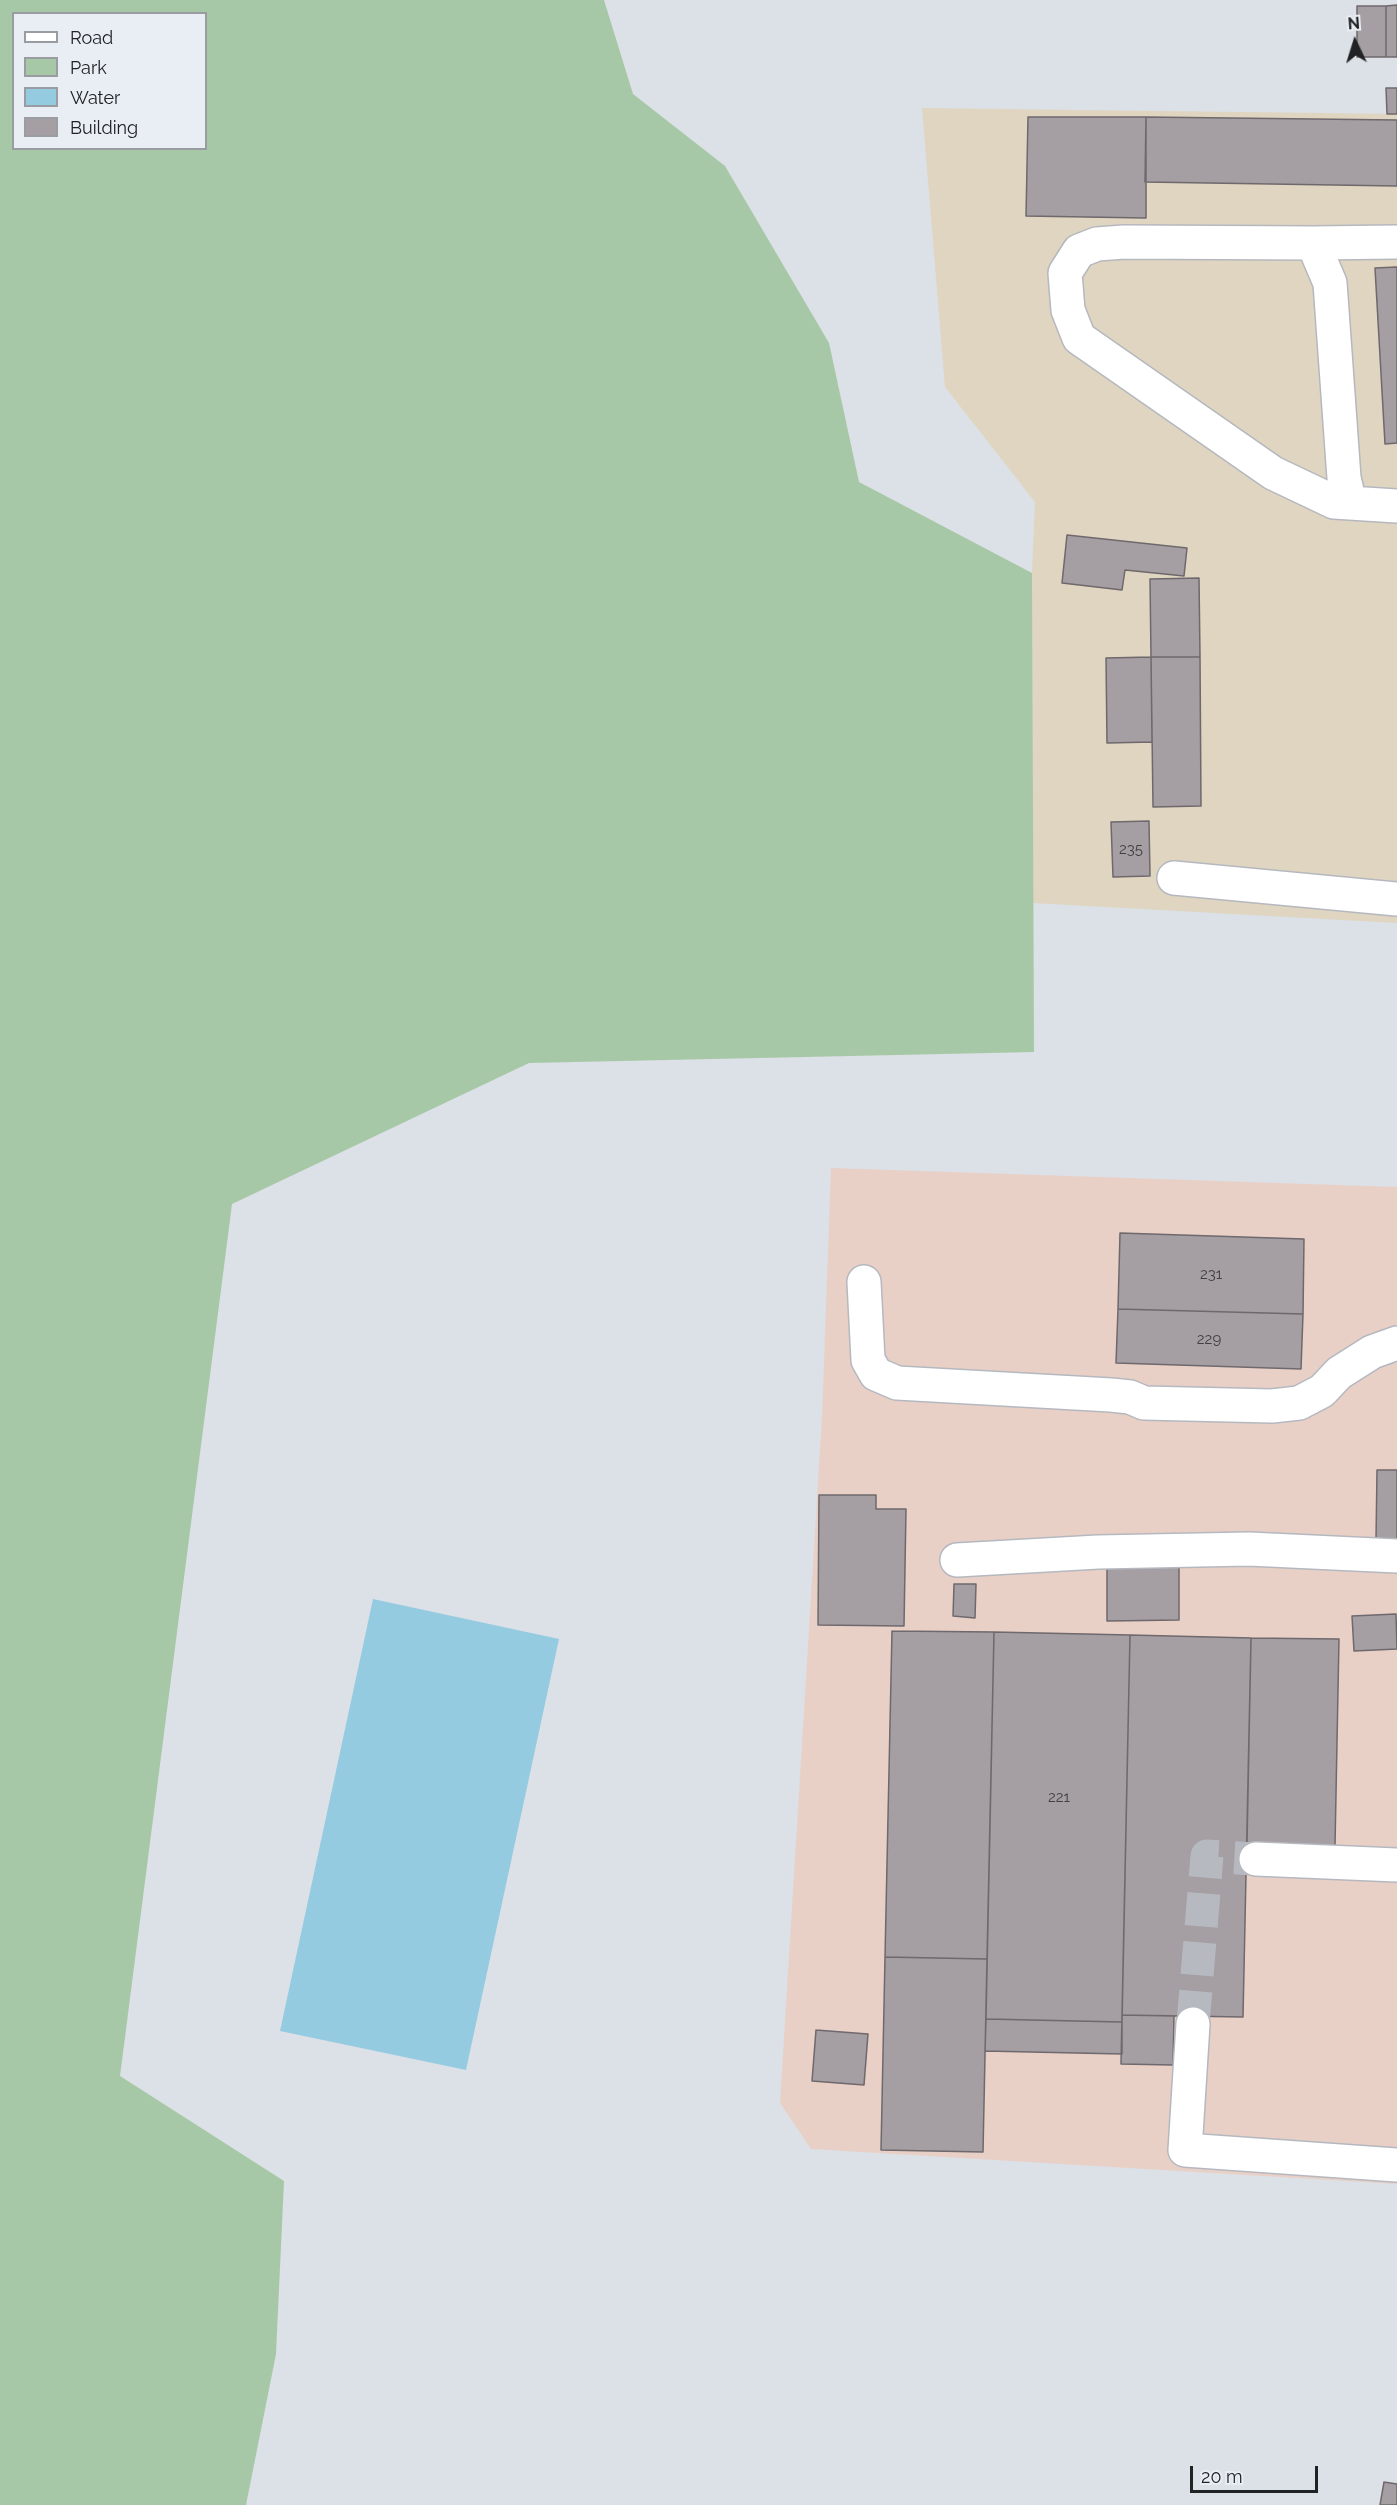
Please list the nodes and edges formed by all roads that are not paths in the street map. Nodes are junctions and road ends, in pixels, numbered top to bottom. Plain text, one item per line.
1 (1397, 242) edge
2 (1312, 243) junction
3 (1350, 503) junction
4 (1397, 506) edge
5 (1174, 878) dead end
6 (1397, 899) edge
7 (864, 1282) dead end
8 (1397, 1343) edge
9 (1397, 1556) edge
10 (957, 1560) dead end
11 (1256, 1858) tunnel mouth
12 (1397, 1865) edge
13 (1193, 2024) tunnel mouth
14 (1397, 2165) edge

1 - 2 lane
2 - 3 lane
2 - 3 lane
3 - 4 lane
5 - 6 lane
7 - 8 lane
9 - 10 lane
11 - 12 lane
13 - 14 lane

